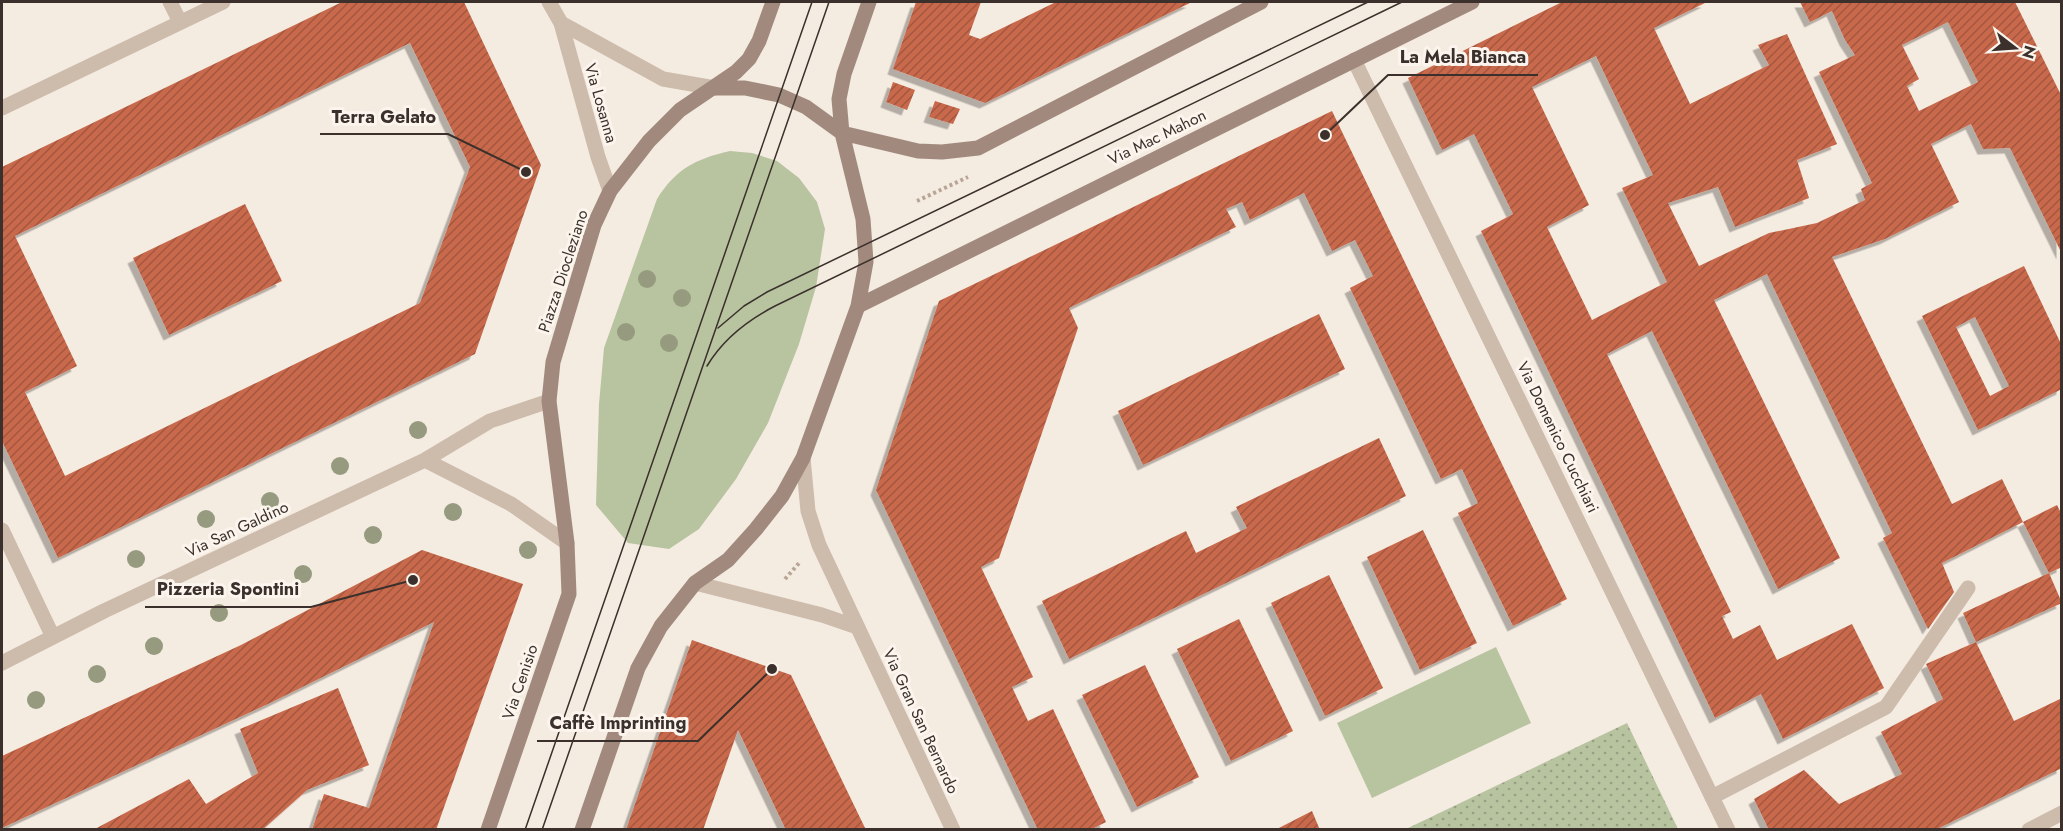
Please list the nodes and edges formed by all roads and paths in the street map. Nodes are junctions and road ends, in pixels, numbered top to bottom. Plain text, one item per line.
1 (170, 2) edge
2 (222, 2) edge
3 (549, 2) edge
4 (773, 2) edge
5 (869, 2) edge
6 (1261, 2) edge
7 (1472, 2) edge
8 (180, 22) junction
9 (561, 24) junction
10 (1354, 60) junction
11 (715, 88) junction
12 (2, 108) edge
13 (842, 133) junction
14 (609, 191) junction
15 (858, 306) junction
16 (549, 401) junction
17 (803, 458) junction
18 (425, 460) junction
19 (2, 530) edge
20 (567, 543) junction
21 (805, 557) dead end
22 (782, 582) dead end
23 (695, 583) junction
24 (1968, 588) dead end
25 (857, 627) junction
26 (54, 637) junction
27 (2, 663) edge
28 (1712, 797) junction
29 (2061, 813) edge
30 (488, 830) edge
31 (582, 830) edge
32 (953, 830) edge
33 (1728, 830) edge
34 (2029, 830) edge

1 - 8 street
2 - 8 street
3 - 9 street, Via Losanna
4 - 11 main road
5 - 13 main road
6 - 13 main road
7 - 10 main road, Via Mac Mahon
8 - 12 street
9 - 11 street, Via Losanna
9 - 14 street, Via Losanna
10 - 15 main road, Via Mac Mahon
10 - 28 street, Via Domenico Cucchiari
11 - 13 main road
11 - 14 main road, Piazza Diocleziano
13 - 15 main road
14 - 16 main road, Piazza Diocleziano
15 - 17 main road
16 - 18 street, Via San Galdino
16 - 20 main road, Piazza Diocleziano
17 - 23 main road
17 - 25 street, Via Gran San Bernardo
18 - 20 street
18 - 26 street, Via San Galdino
19 - 26 street
20 - 30 main road, Via Cenisio
21 - 22 path
23 - 25 street
23 - 31 main road
24 - 28 street
25 - 32 street, Via Gran San Bernardo
26 - 27 street, Via San Galdino
28 - 33 street, Via Domenico Cucchiari
29 - 34 street

